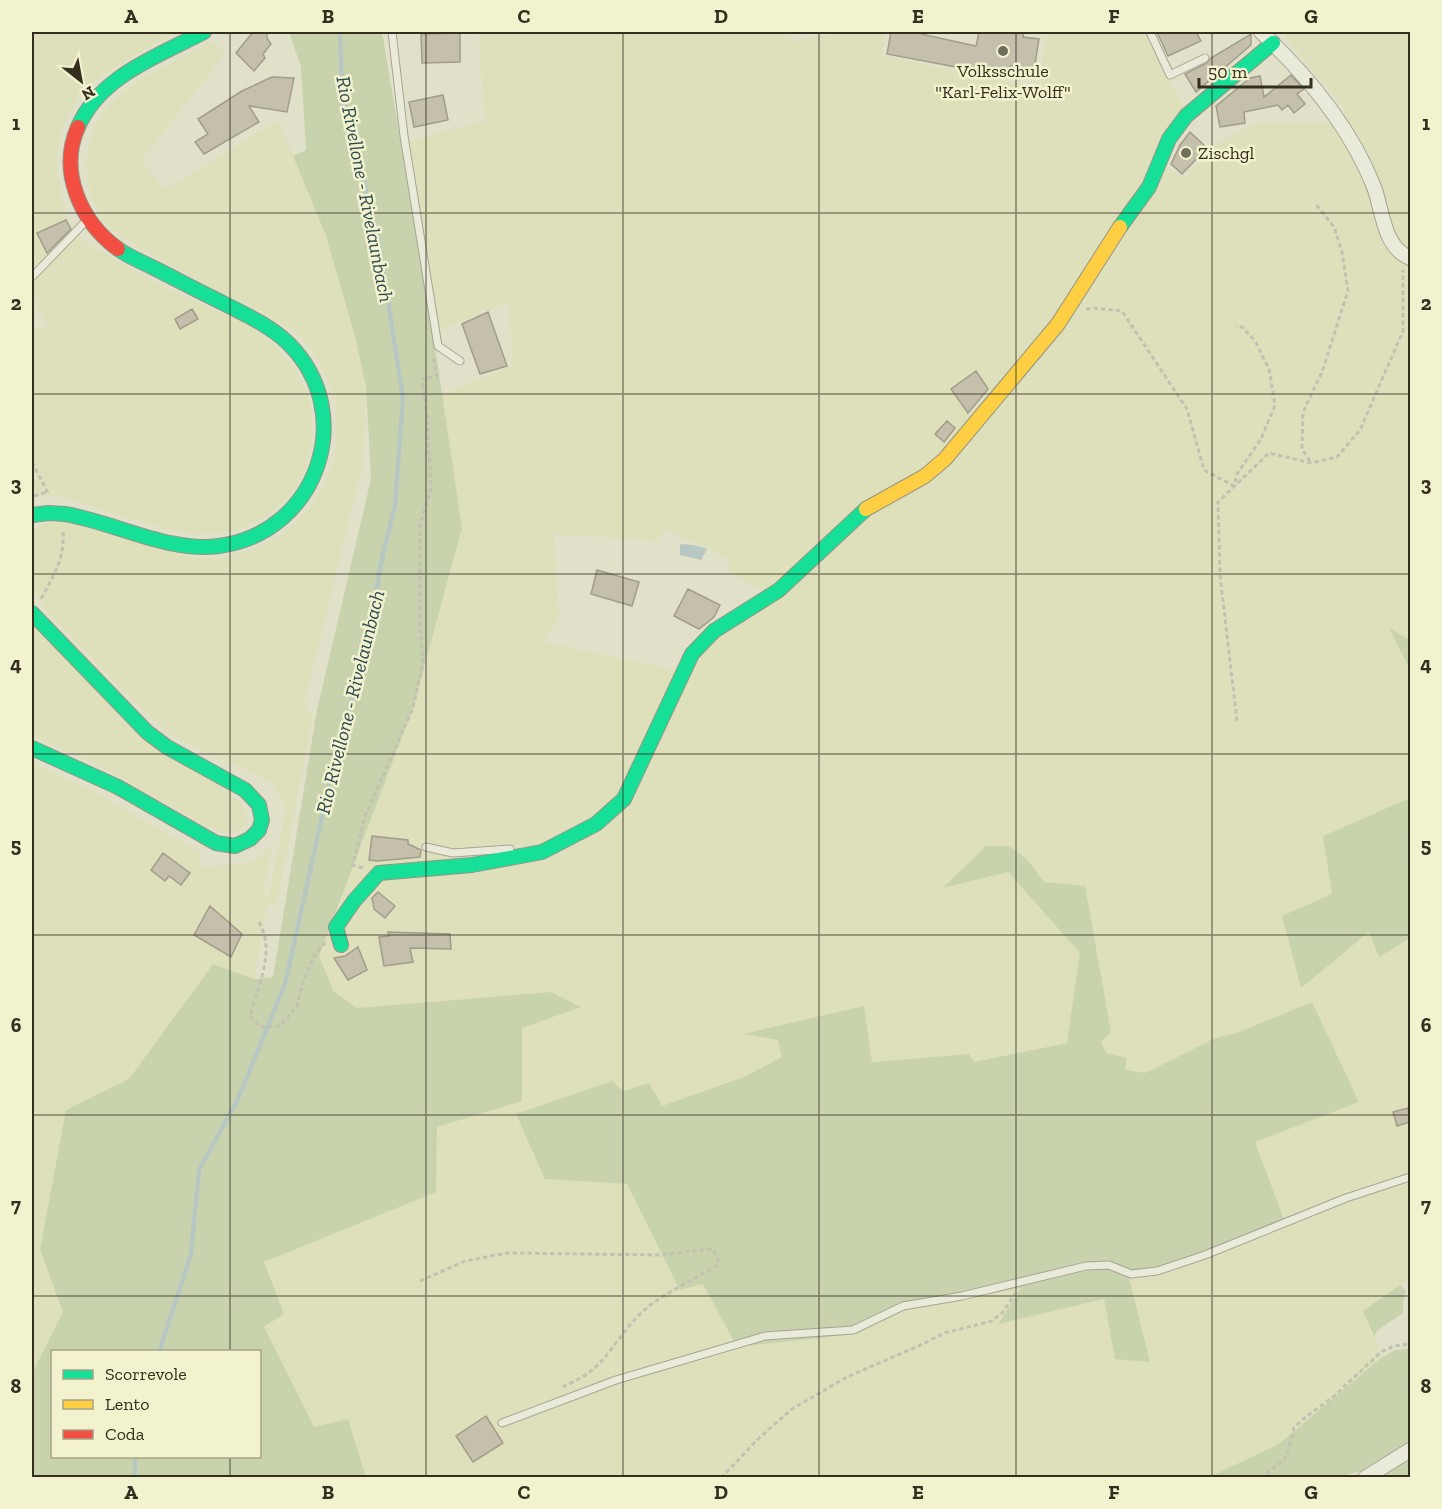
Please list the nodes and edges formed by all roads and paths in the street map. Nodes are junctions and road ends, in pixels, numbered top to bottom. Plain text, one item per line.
1 (204, 32) edge
2 (392, 32) edge
3 (1150, 32) edge
4 (1261, 32) edge
5 (1273, 43) junction
6 (1205, 58) dead end
7 (1315, 203) dead end
8 (88, 220) junction
9 (1407, 257) edge
10 (32, 278) edge
11 (1066, 312) junction
12 (1236, 326) dead end
13 (431, 347) dead end
14 (460, 361) dead end
15 (32, 462) edge
16 (1311, 463) junction
17 (1234, 486) junction
18 (32, 496) edge
19 (32, 514) edge
20 (63, 528) dead end
21 (34, 609) edge
22 (1237, 721) dead end
23 (32, 748) edge
24 (426, 847) dead end
25 (542, 852) junction
26 (379, 873) junction
27 (259, 922) dead end
28 (336, 927) junction
29 (340, 945) dead end
30 (1410, 1177) edge
31 (1024, 1280) junction
32 (420, 1281) dead end
33 (1410, 1344) edge
34 (559, 1389) dead end
35 (502, 1424) dead end
36 (1410, 1450) edge
37 (721, 1478) edge
38 (1260, 1478) edge
39 (1365, 1478) edge

1 - 8 main road
2 - 14 lane
3 - 6 lane
4 - 5 street
5 - 9 street
5 - 11 main road
7 - 16 path
8 - 10 lane
8 - 19 main road
9 - 16 path
11 - 17 path
11 - 25 main road
12 - 17 path
13 - 26 path
15 - 18 path
16 - 17 path
17 - 22 path
20 - 21 path
21 - 23 main road
24 - 25 lane
25 - 26 main road
26 - 28 main road
27 - 28 path
28 - 29 main road
30 - 31 lane
31 - 35 lane
31 - 37 path
32 - 34 path
33 - 38 path
36 - 39 street

